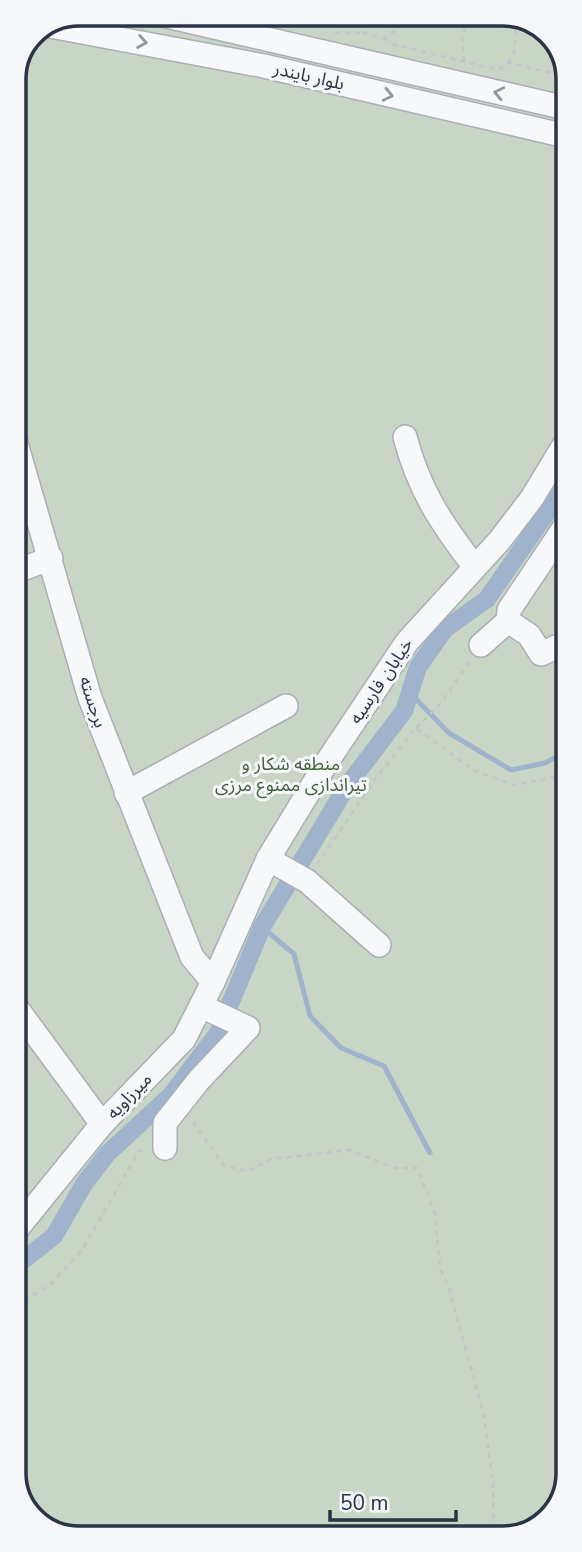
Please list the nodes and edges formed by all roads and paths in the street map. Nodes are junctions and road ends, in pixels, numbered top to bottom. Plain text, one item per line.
1 (170, 26) edge
2 (211, 26) edge
3 (360, 26) edge
4 (402, 26) edge
5 (466, 26) edge
6 (516, 28) edge
7 (64, 29) edge
8 (384, 38) junction
9 (173, 48) junction
10 (464, 62) junction
11 (508, 62) junction
12 (555, 73) edge
13 (556, 106) edge
14 (556, 134) edge
15 (405, 437) dead end
16 (556, 459) edge
17 (26, 476) edge
18 (556, 540) edge
19 (51, 558) junction
20 (474, 566) junction
21 (26, 568) edge
22 (508, 621) junction
23 (481, 645) joint
24 (556, 647) edge
25 (285, 706) dead end
26 (416, 728) junction
27 (556, 777) edge
28 (126, 793) junction
29 (289, 871) junction
30 (379, 945) dead end
31 (213, 982) junction
32 (215, 1012) junction
33 (26, 1021) edge
34 (179, 1103) junction
35 (102, 1124) junction
36 (164, 1148) joint
37 (26, 1218) edge
38 (26, 1299) edge
39 (494, 1526) edge

1 - 9 street
13 -> 2 street, بلوار بایندر
3 - 8 path
4 - 8 path
5 - 10 path
6 - 11 path
7 -> 9 street, بلوار بایندر
8 - 10 path
9 -> 14 street, بلوار بایندر
10 - 11 path
11 - 12 path
15 - 20 street
16 - 20 street, خیابان فارسیه
17 - 19 street, برجسته
18 - 22 street
19 - 21 street
19 - 28 street, برجسته
20 - 29 street, خیابان فارسیه
22 - 23 street
22 - 24 street
23 - 26 path
25 - 28 street
26 - 27 path
26 - 29 path
28 - 31 street, برجسته
29 - 30 street
29 - 31 street, خیابان فارسیه
31 - 32 street, میرزاویه
32 - 34 street
32 - 35 street, میرزاویه
33 - 35 street
34 - 36 street
34 - 39 path
35 - 37 street, میرزاویه
36 - 38 path

